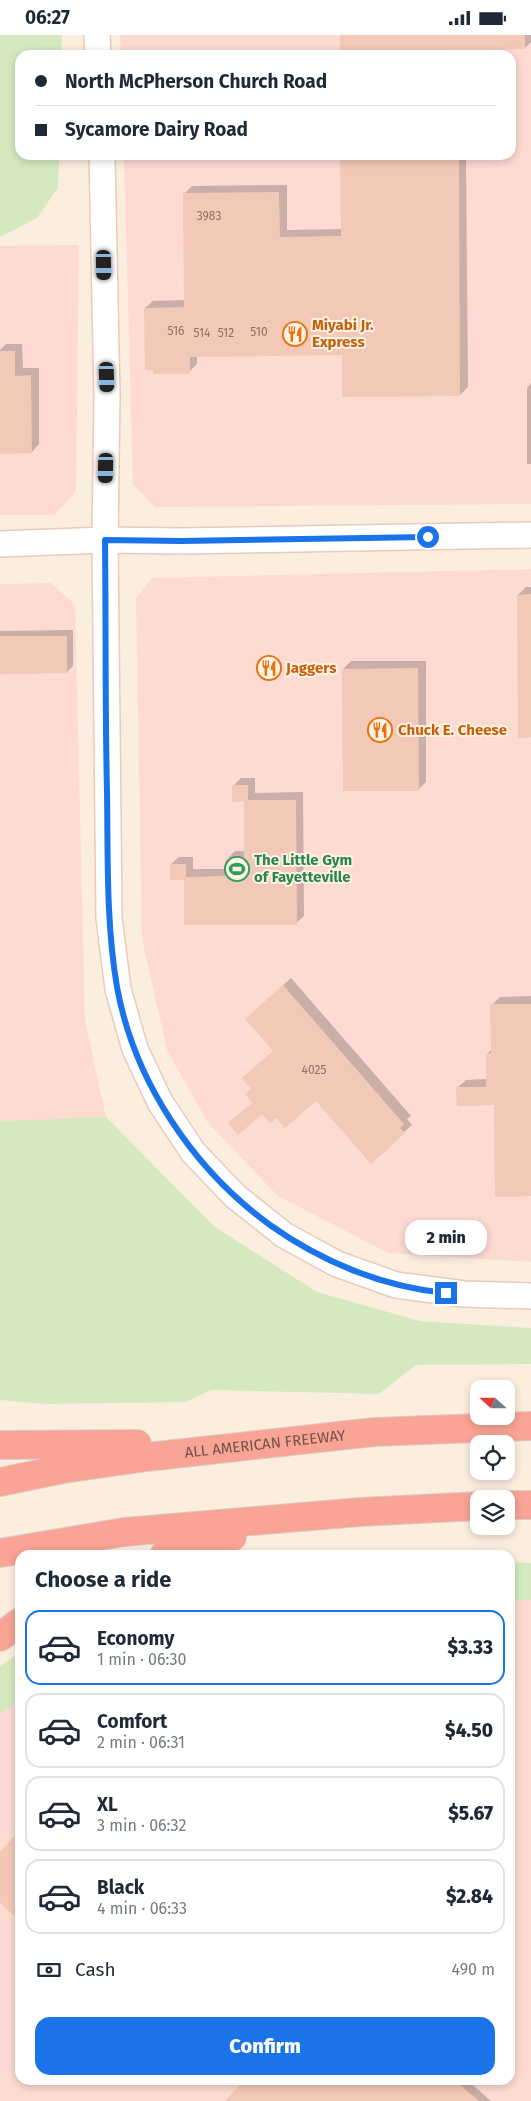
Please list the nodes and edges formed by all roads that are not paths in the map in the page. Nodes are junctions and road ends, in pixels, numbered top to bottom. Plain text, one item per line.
1 (97, 35) edge
2 (98, 50) edge
3 (102, 160) edge
4 (531, 535) edge
5 (105, 540) junction
6 (0, 544) edge
7 (531, 1296) edge
8 (531, 1426) edge
9 (310, 1439) junction
10 (0, 1445) edge
11 (0, 1481) edge
12 (515, 1505) edge
13 (531, 1505) edge
14 (470, 1506) edge
15 (360, 1512) junction
16 (15, 1550) edge
17 (18, 1550) edge
18 (181, 1550) edge
19 (0, 1553) edge
20 (15, 1626) edge
21 (0, 1637) edge

1 - 2 street
3 - 5 street
4 - 5 street
5 - 6 street
5 - 7 street
8 - 9 highway, ALL AMERICAN FREEWAY
9 - 10 highway
9 - 11 highway, ALL AMERICAN FREEWAY
12 - 13 highway
14 - 15 highway
15 - 17 highway
15 - 18 highway
16 - 19 highway
20 - 21 highway

